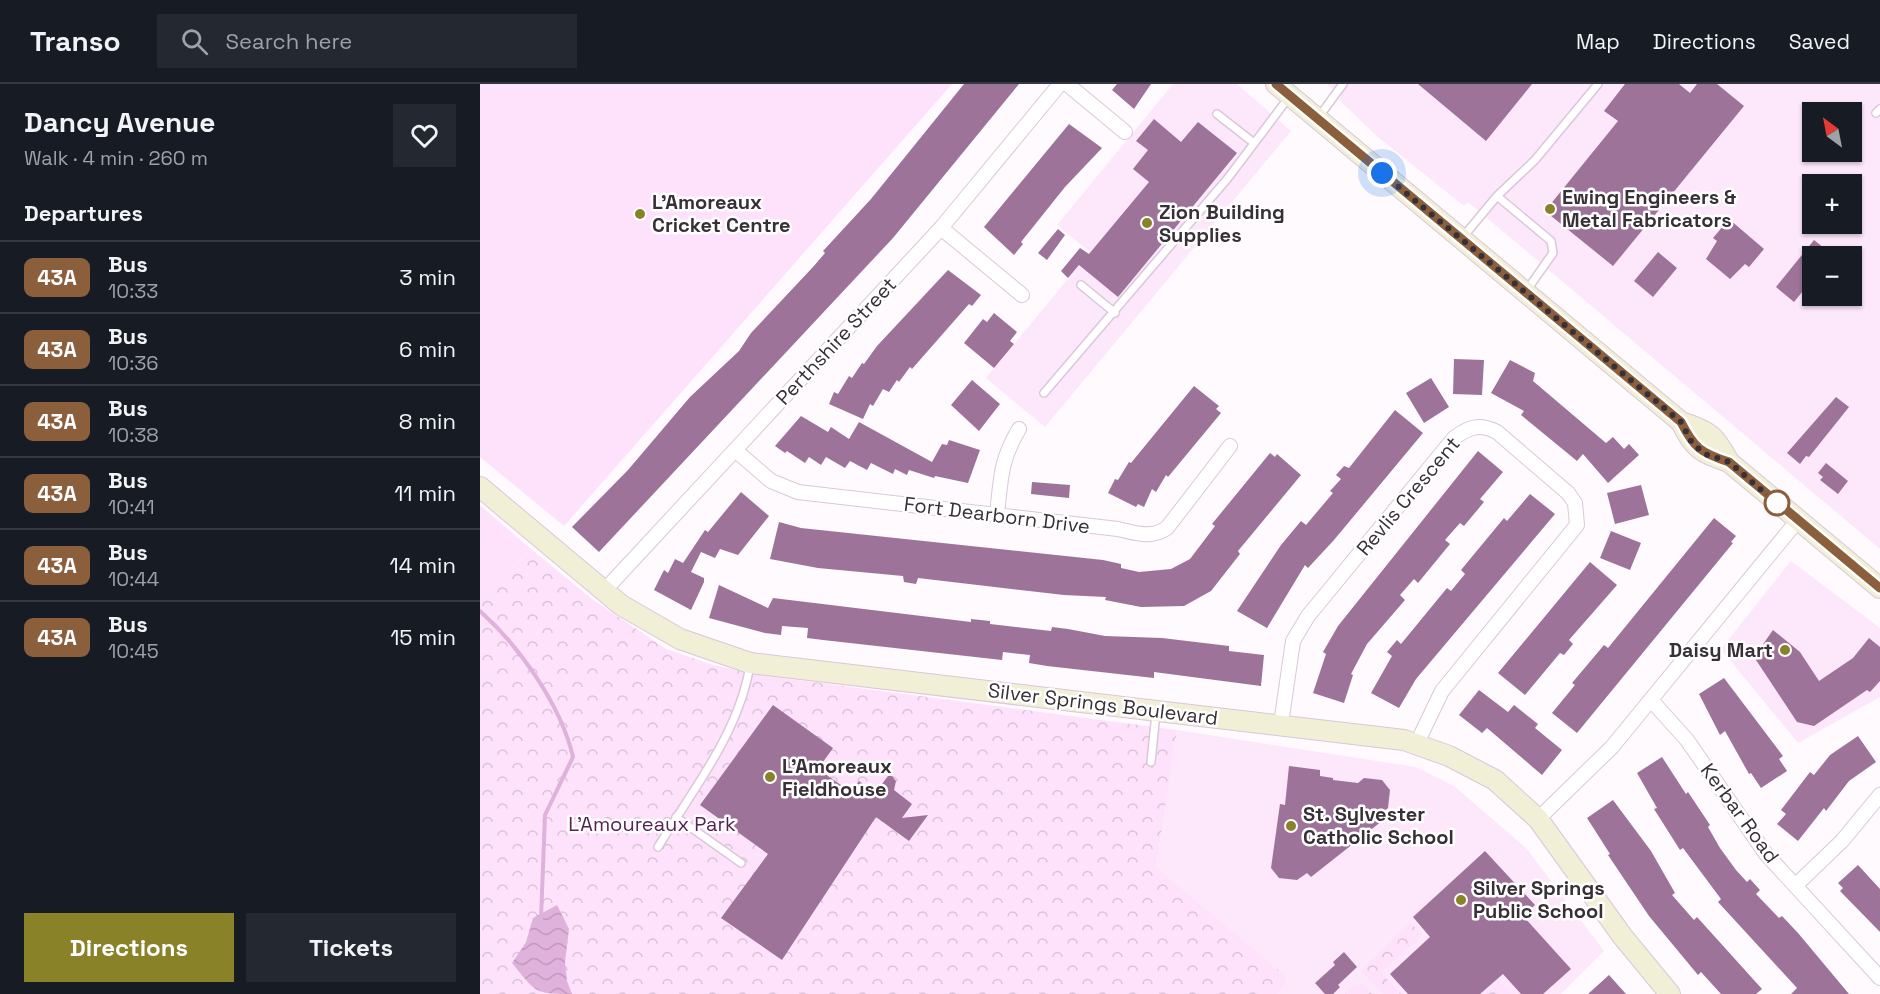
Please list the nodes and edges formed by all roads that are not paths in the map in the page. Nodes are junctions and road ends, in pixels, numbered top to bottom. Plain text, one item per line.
1 (1060, 84) edge
2 (1067, 84) edge
3 (1343, 84) edge
4 (1598, 84) edge
5 (1283, 90) edge
6 (1217, 114) dead end
7 (1317, 119) junction
8 (1125, 132) dead end
9 (1254, 143) junction
10 (1497, 196) junction
11 (941, 228) junction
12 (1462, 238) junction
13 (1081, 285) dead end
14 (1526, 292) junction
15 (1022, 295) dead end
16 (1114, 313) junction
17 (1044, 393) dead end
18 (1019, 429) dead end
19 (1230, 446) dead end
20 (735, 450) junction
21 (480, 487) edge
22 (997, 514) junction
23 (1798, 520) junction
24 (1880, 588) edge
25 (604, 591) junction
26 (750, 663) junction
27 (1651, 700) junction
28 (1156, 710) junction
29 (1281, 724) junction
30 (1417, 743) junction
31 (1151, 762) dead end
32 (1880, 795) edge
33 (676, 817) junction
34 (1538, 819) junction
35 (658, 847) dead end
36 (741, 863) dead end
37 (1796, 885) junction
38 (1880, 978) edge
39 (1670, 994) edge

1 - 11 street, Perthshire Street
2 - 8 street
3 - 7 lane
4 - 10 lane
5 - 7 street
5 - 9 lane
6 - 9 lane
7 - 12 street
9 - 16 lane
10 - 12 lane
10 - 14 lane
11 - 15 street
11 - 20 street, Perthshire Street
12 - 14 street
13 - 16 lane
14 - 23 street
16 - 17 lane
18 - 22 street
19 - 22 street, Fort Dearborn Drive
20 - 22 street, Fort Dearborn Drive
20 - 25 street, Perthshire Street
21 - 25 street, Silver Springs Boulevard
23 - 24 street
23 - 27 street
25 - 26 street, Silver Springs Boulevard
26 - 28 street, Silver Springs Boulevard
26 - 33 lane
27 - 34 street
27 - 37 street, Kerbar Road
28 - 29 street, Silver Springs Boulevard
28 - 31 lane
29 - 30 street, Silver Springs Boulevard
29 - 30 street, Revlis Crescent
30 - 34 street, Silver Springs Boulevard
32 - 37 street
33 - 35 lane
33 - 36 lane
34 - 39 street, Silver Springs Boulevard
37 - 38 street, Kerbar Road

